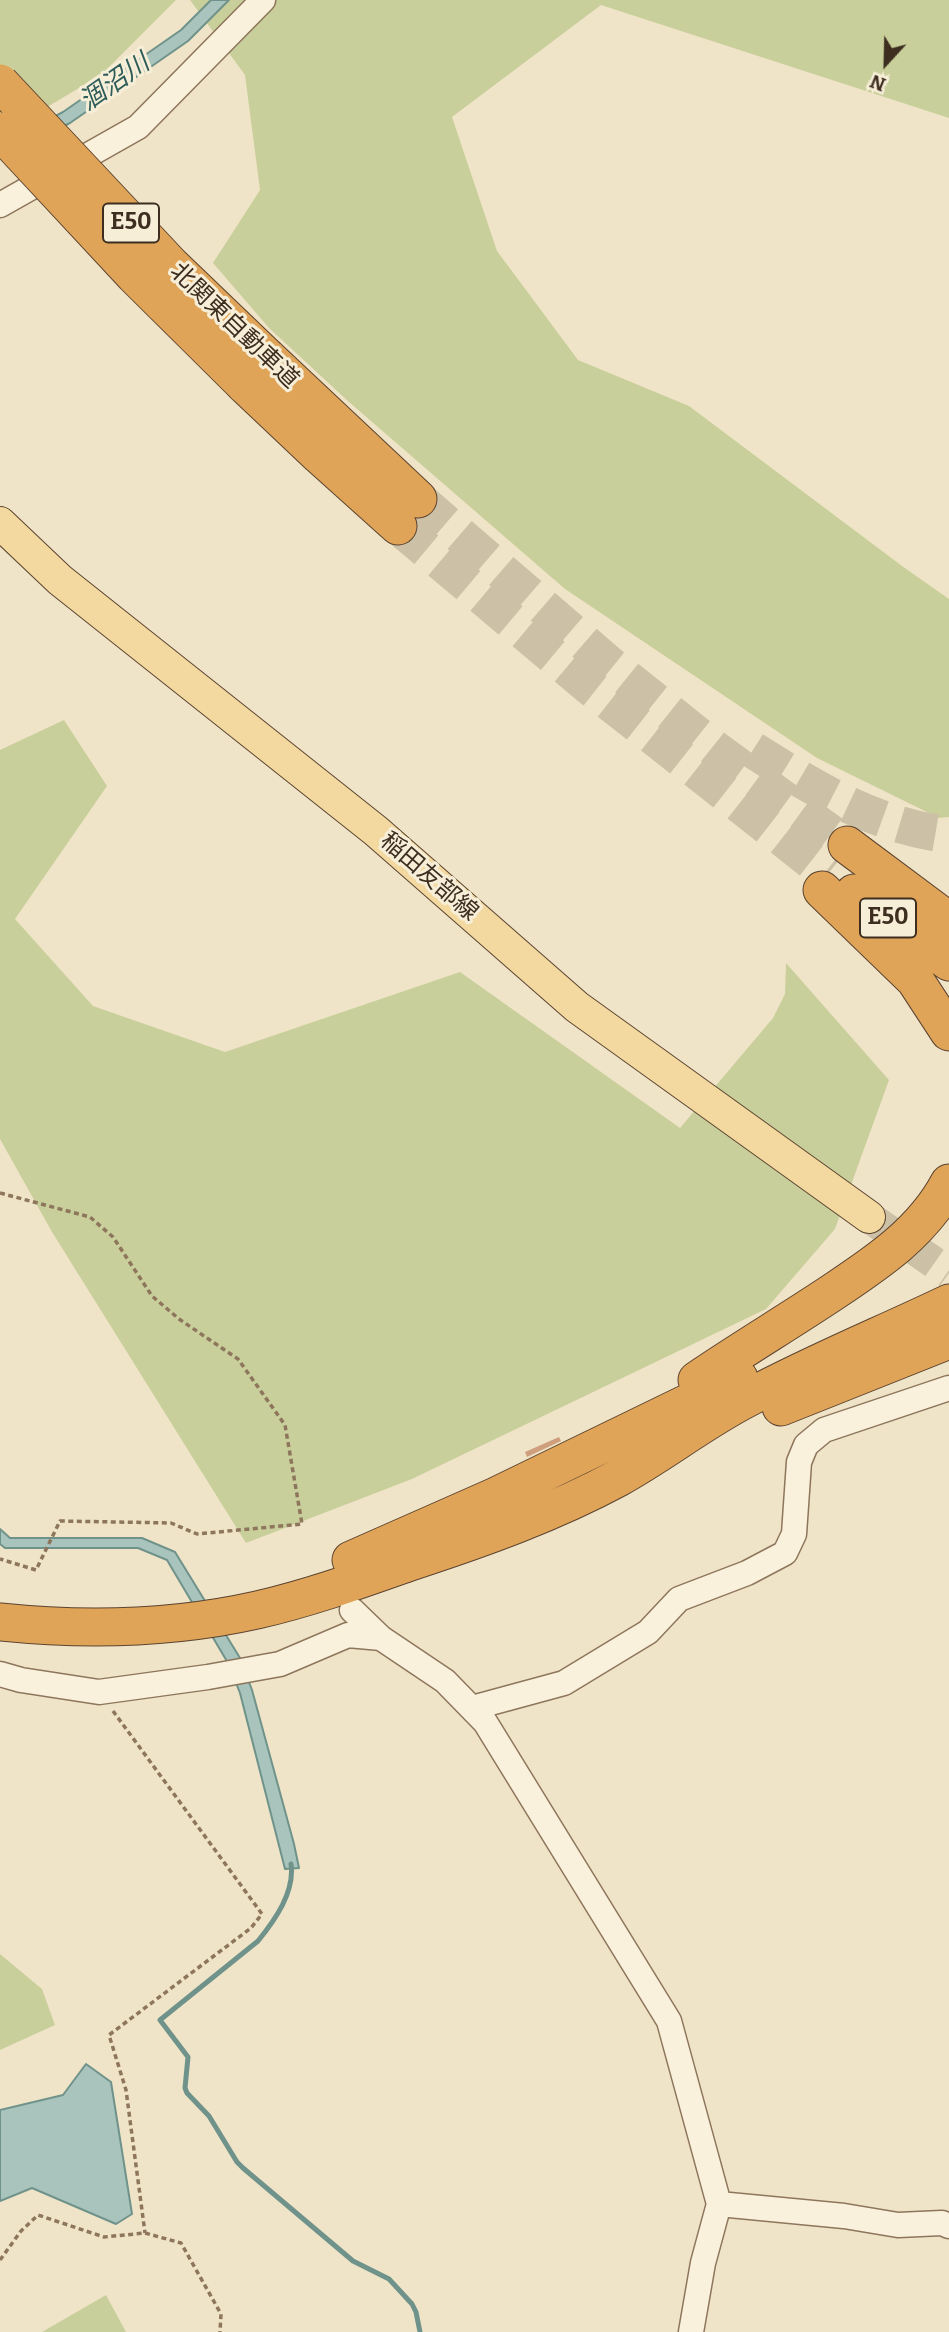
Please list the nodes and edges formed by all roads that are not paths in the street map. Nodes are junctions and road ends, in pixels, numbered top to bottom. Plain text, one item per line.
1 (263, 0) edge
2 (0, 83) edge
3 (0, 131) edge
4 (0, 205) edge
5 (256, 371) junction
6 (408, 513) tunnel mouth
7 (0, 523) edge
8 (832, 870) junction
9 (949, 921) edge
10 (949, 962) edge
11 (949, 1032) edge
12 (949, 1182) edge
13 (869, 1217) tunnel mouth
14 (949, 1279) edge
15 (949, 1303) edge
16 (949, 1340) edge
17 (949, 1388) edge
18 (609, 1462) junction
19 (0, 1602) edge
20 (352, 1610) dead end
21 (0, 1622) edge
22 (382, 1638) junction
23 (0, 1674) edge
24 (472, 1708) junction
25 (719, 2204) junction
26 (949, 2226) edge
27 (691, 2332) edge

1 - 4 street
2 - 5 highway, 北関東自動車道 / E50, bridge
3 - 5 highway, 北関東自動車道 / E50, bridge
5 - 6 highway, 北関東自動車道 / E50
7 - 13 main road, 稲田友部線
8 - 9 highway, E50
8 - 10 highway, E50
8 - 11 highway
12 - 18 highway
14 - 18 highway
15 - 18 highway
16 - 18 highway
17 - 24 street
18 - 19 highway
18 - 21 highway
20 - 22 street
22 - 23 street
22 - 24 street
24 - 25 street
25 - 26 street
25 - 27 street

